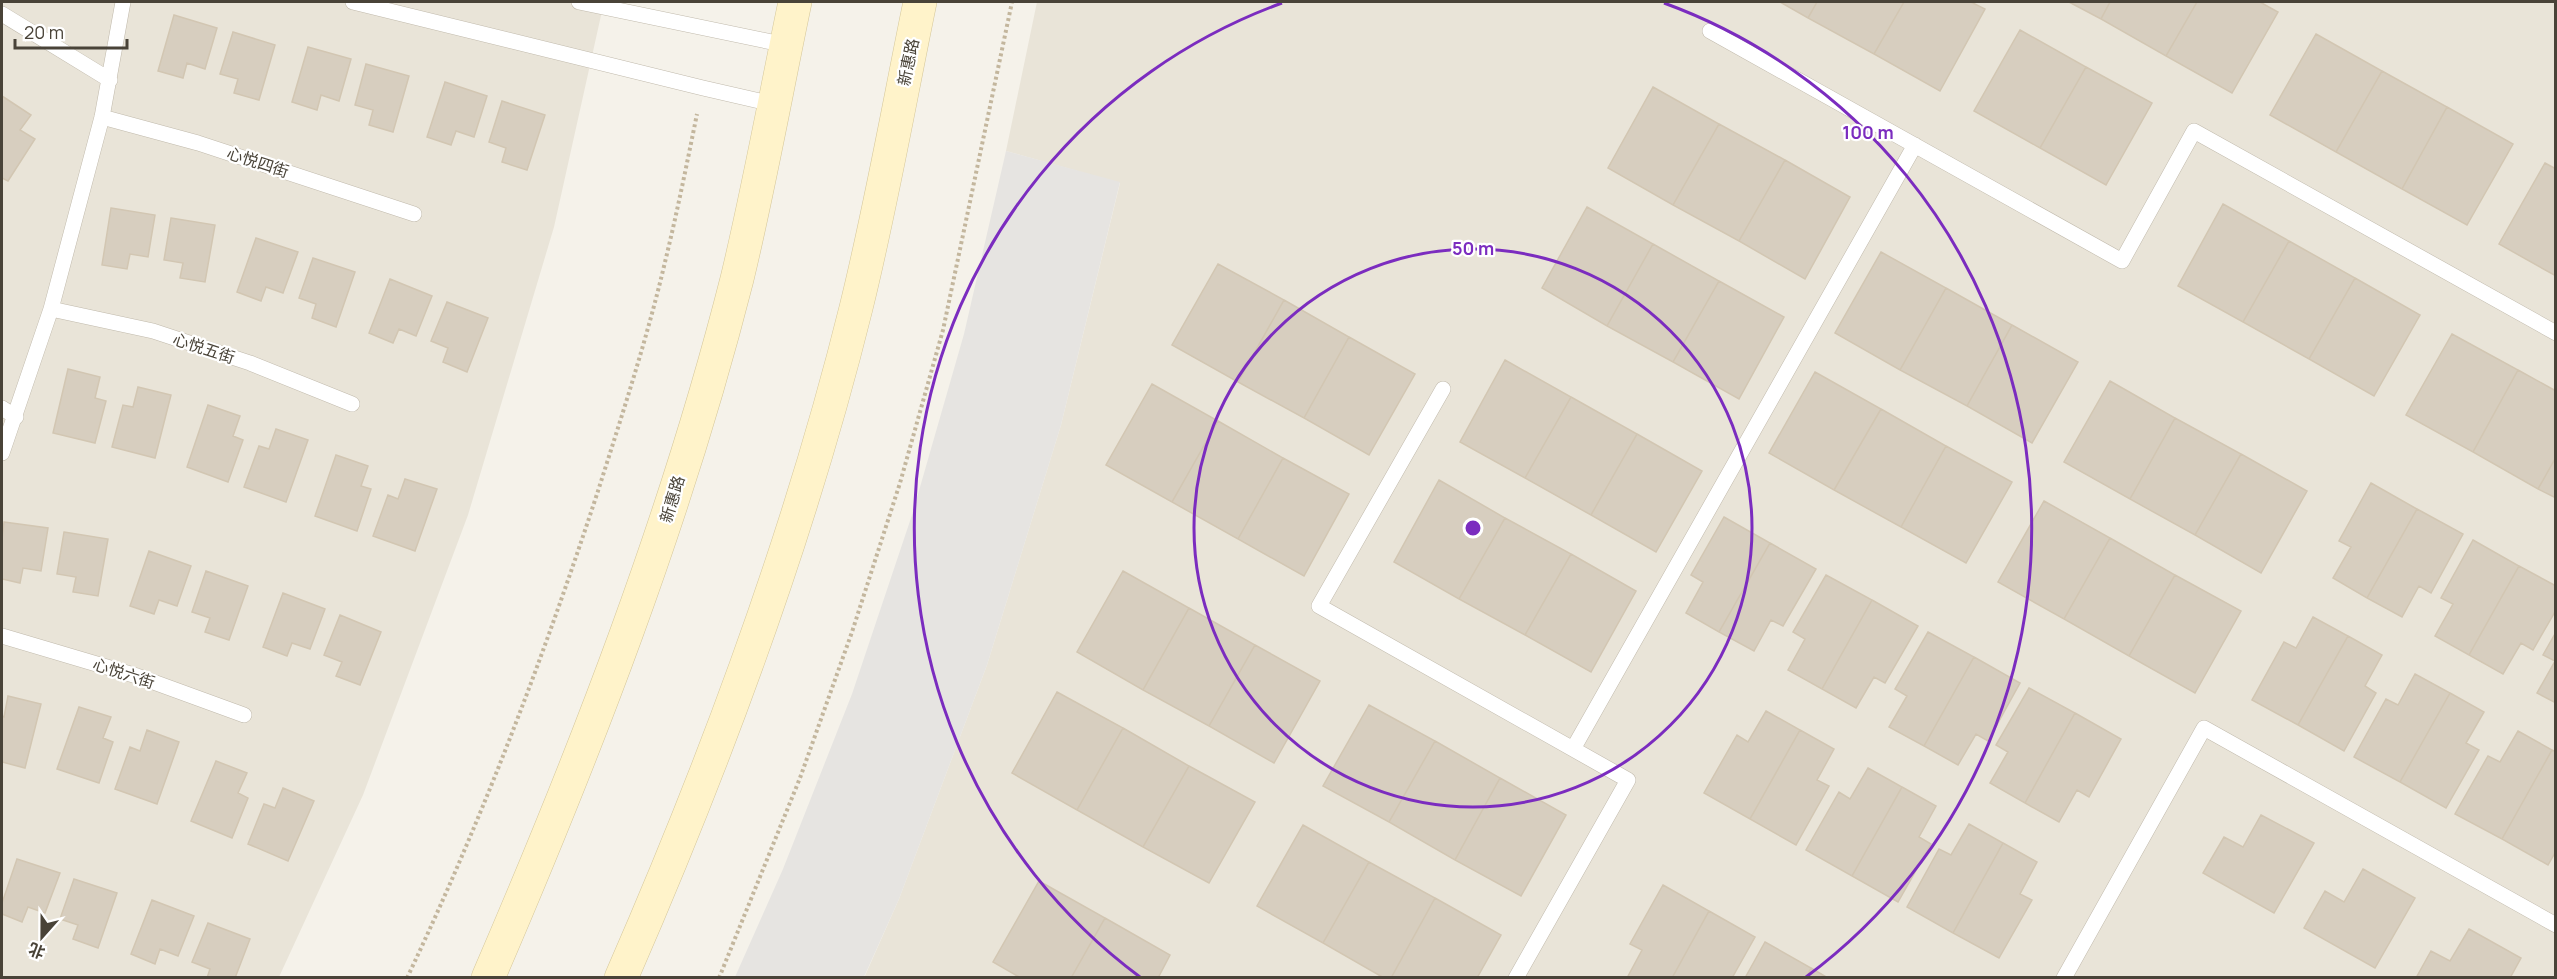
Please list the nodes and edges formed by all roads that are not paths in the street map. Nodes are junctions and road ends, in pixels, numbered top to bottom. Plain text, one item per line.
1 (123, 2) edge
2 (352, 2) edge
3 (579, 2) edge
4 (795, 2) edge
5 (921, 2) edge
6 (2, 14) edge
7 (1710, 31) dead end
8 (786, 45) junction
9 (110, 80) junction
10 (773, 104) junction
11 (102, 117) junction
12 (1915, 145) junction
13 (414, 214) dead end
14 (51, 309) junction
15 (2556, 333) edge
16 (1443, 389) dead end
17 (352, 404) dead end
18 (2, 408) edge
19 (16, 417) junction
20 (2, 453) edge
21 (2, 636) edge
22 (244, 715) dead end
23 (1573, 749) junction
24 (2556, 925) edge
25 (488, 978) edge
26 (621, 978) edge
27 (1516, 978) edge
28 (2064, 978) edge

1 - 9 lane
2 - 10 lane
3 - 8 lane
4 - 8 main road, 新惠路
5 - 26 main road, 新惠路
6 - 9 lane
7 - 12 lane
8 - 10 main road, 新惠路
9 - 11 lane
10 - 25 main road, 新惠路
11 - 13 lane, 心悦四街
11 - 14 lane
12 - 15 lane
12 - 23 lane
14 - 17 lane, 心悦五街
14 - 19 lane
16 - 23 lane
18 - 19 lane
19 - 20 lane
21 - 22 lane, 心悦六街
23 - 27 lane
24 - 28 lane

